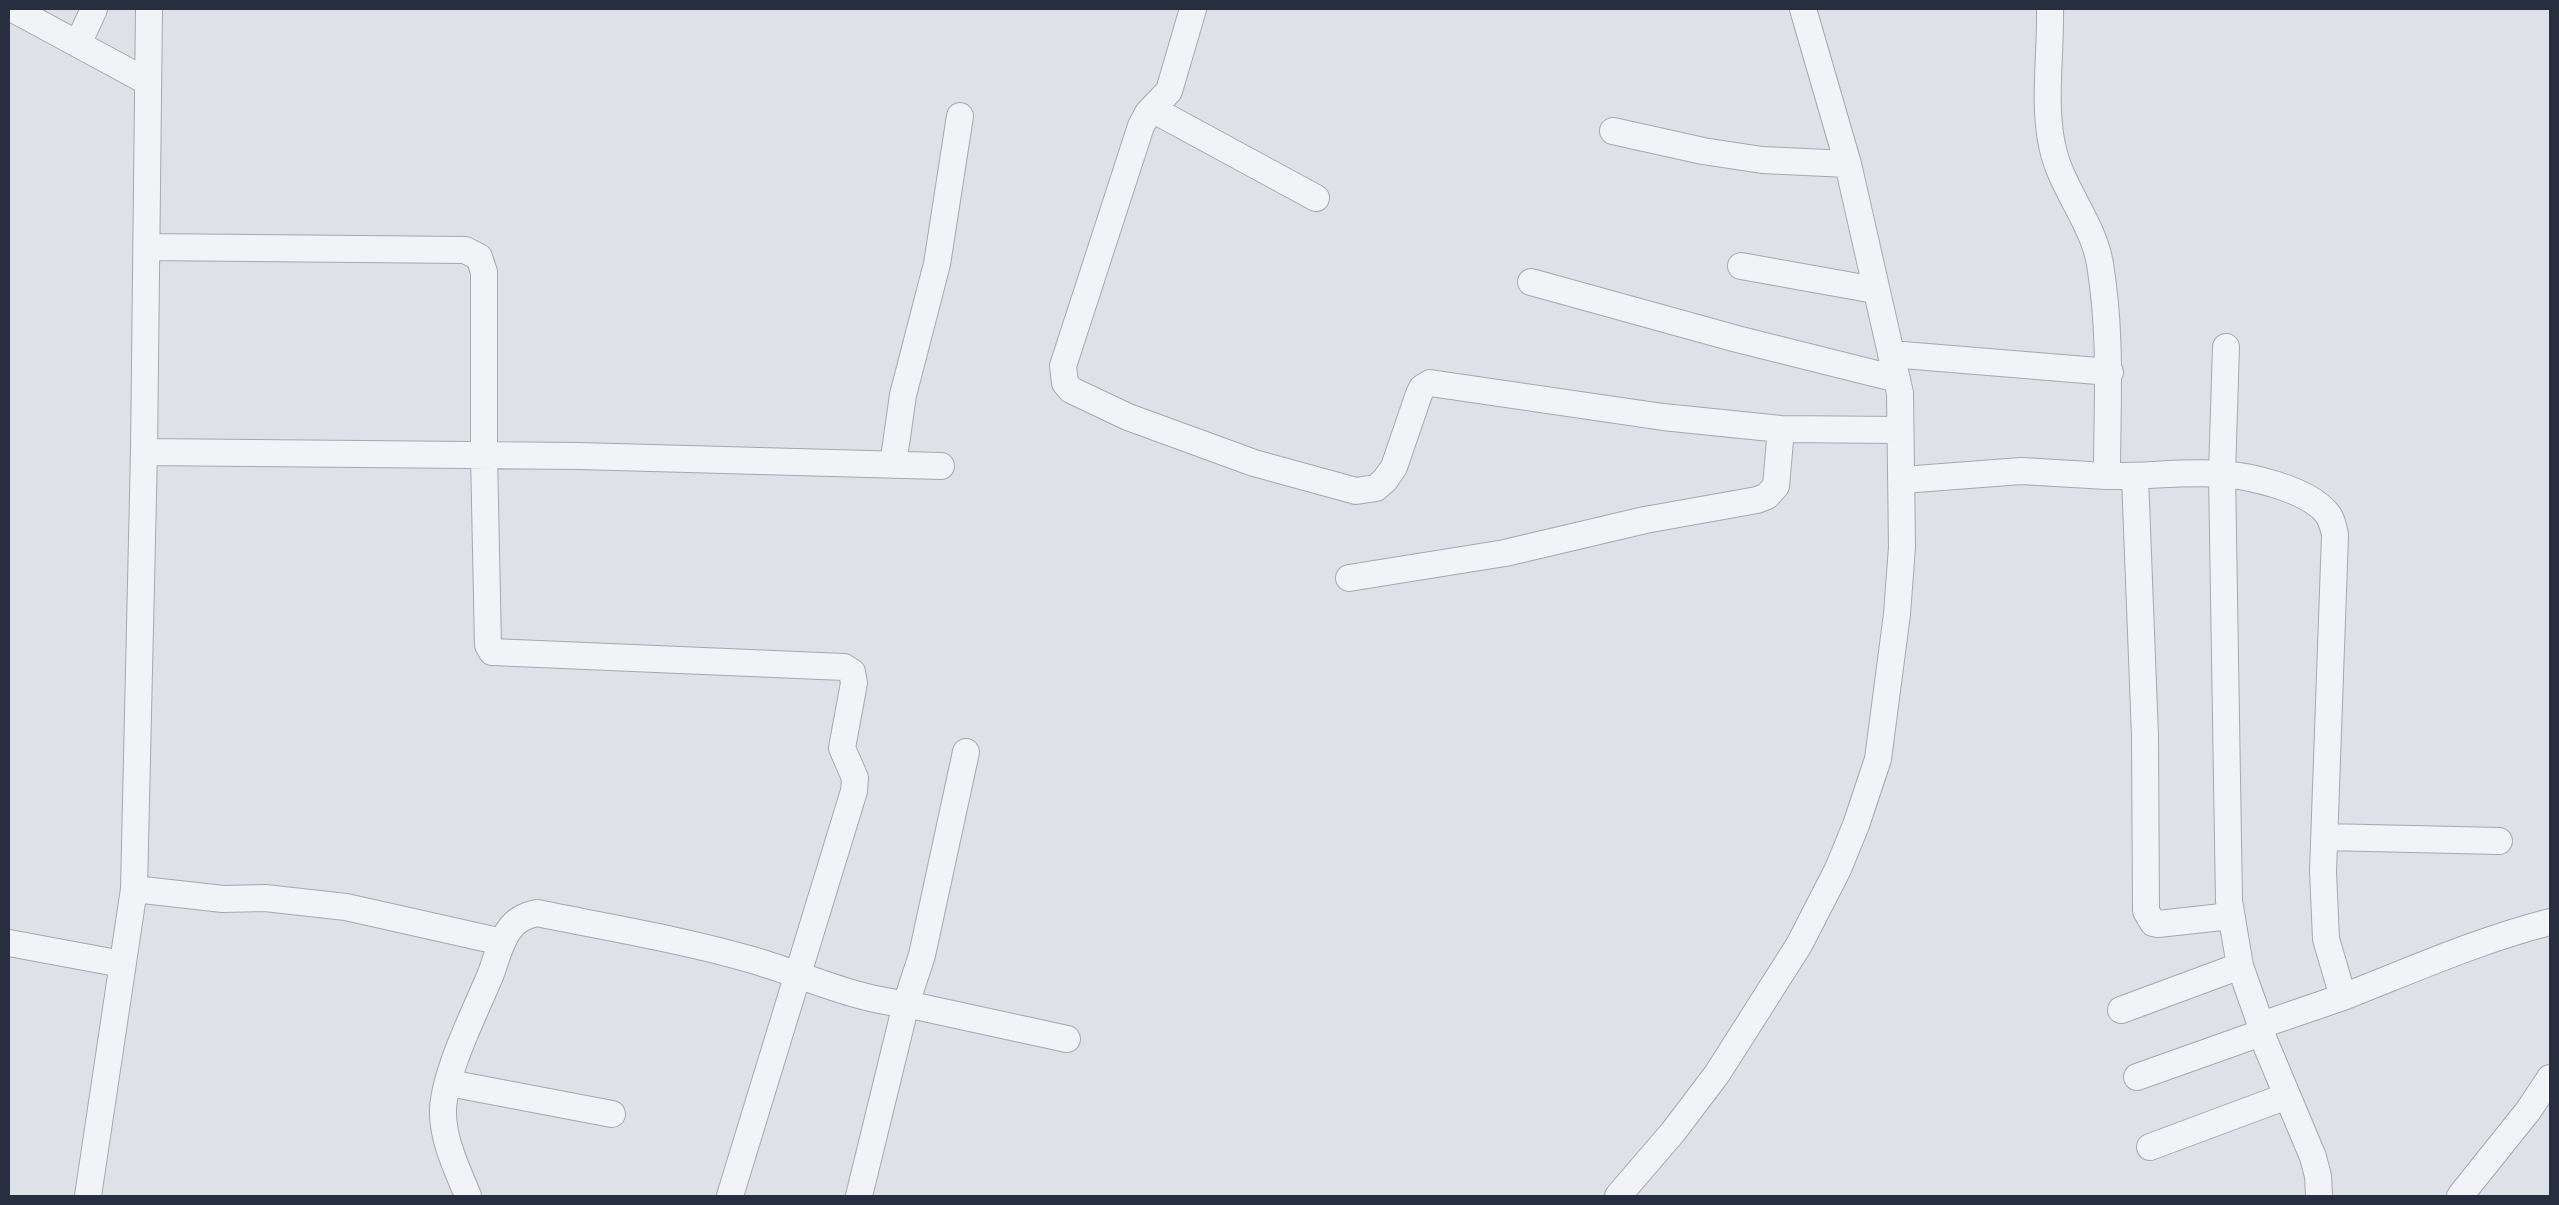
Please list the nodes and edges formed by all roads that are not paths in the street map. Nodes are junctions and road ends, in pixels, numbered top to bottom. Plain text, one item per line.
1 (13, 9) edge
2 (94, 9) edge
3 (149, 9) edge
4 (1193, 9) edge
5 (1804, 9) edge
6 (2050, 9) edge
7 (78, 44) junction
8 (148, 82) junction
9 (1152, 109) junction
10 (960, 116) dead end
11 (1613, 131) dead end
12 (1848, 164) junction
13 (1316, 198) dead end
14 (147, 246) junction
15 (1741, 266) dead end
16 (1531, 282) dead end
17 (1875, 290) junction
18 (2226, 347) dead end
19 (1894, 367) junction
20 (2110, 372) junction
21 (1781, 429) junction
22 (1899, 430) junction
23 (144, 452) junction
24 (484, 455) junction
25 (893, 464) junction
26 (941, 466) dead end
27 (2222, 474) junction
28 (2107, 476) junction
29 (2135, 477) junction
30 (1903, 480) junction
31 (1349, 578) dead end
32 (966, 752) dead end
33 (2325, 837) junction
34 (2499, 841) dead end
35 (134, 889) junction
36 (2231, 916) junction
37 (2550, 922) edge
38 (502, 942) junction
39 (9, 943) edge
40 (122, 964) junction
41 (2240, 966) junction
42 (797, 974) junction
43 (2343, 997) junction
44 (894, 1003) junction
45 (2121, 1010) dead end
46 (2262, 1030) junction
47 (1067, 1039) dead end
48 (2137, 1077) dead end
49 (2550, 1078) edge
50 (449, 1083) junction
51 (2287, 1096) junction
52 (612, 1114) dead end
53 (2150, 1147) dead end
54 (88, 1196) edge
55 (468, 1196) edge
56 (730, 1196) edge
57 (859, 1196) edge
58 (1618, 1196) edge
59 (2319, 1196) edge
60 (2460, 1196) edge

1 - 7 street
2 - 7 street
3 - 8 street
4 - 9 street
5 - 12 street
6 - 20 street
7 - 8 street
8 - 14 street
9 - 13 street
9 - 21 street
10 - 25 street
11 - 12 street
12 - 17 street
14 - 23 street
14 - 24 street
15 - 17 street
16 - 19 street
17 - 19 street
18 - 27 street
19 - 20 street
19 - 22 street
20 - 28 street
21 - 22 street
21 - 31 street
22 - 30 street
23 - 24 street
23 - 35 street
24 - 25 street
24 - 42 street
25 - 26 street
27 - 29 street
27 - 33 street
27 - 36 street
28 - 29 street
28 - 30 street
29 - 36 street
30 - 58 street
32 - 44 street
33 - 34 street
33 - 43 street
35 - 38 street
35 - 40 street
36 - 41 street
37 - 43 street
38 - 42 street
38 - 50 street
39 - 40 street
40 - 54 street
41 - 45 street
41 - 46 street
42 - 44 street
42 - 56 street
43 - 46 street
44 - 47 street
44 - 57 street
46 - 48 street
46 - 51 street
49 - 60 street
50 - 52 street
50 - 55 street
51 - 53 street
51 - 59 street

